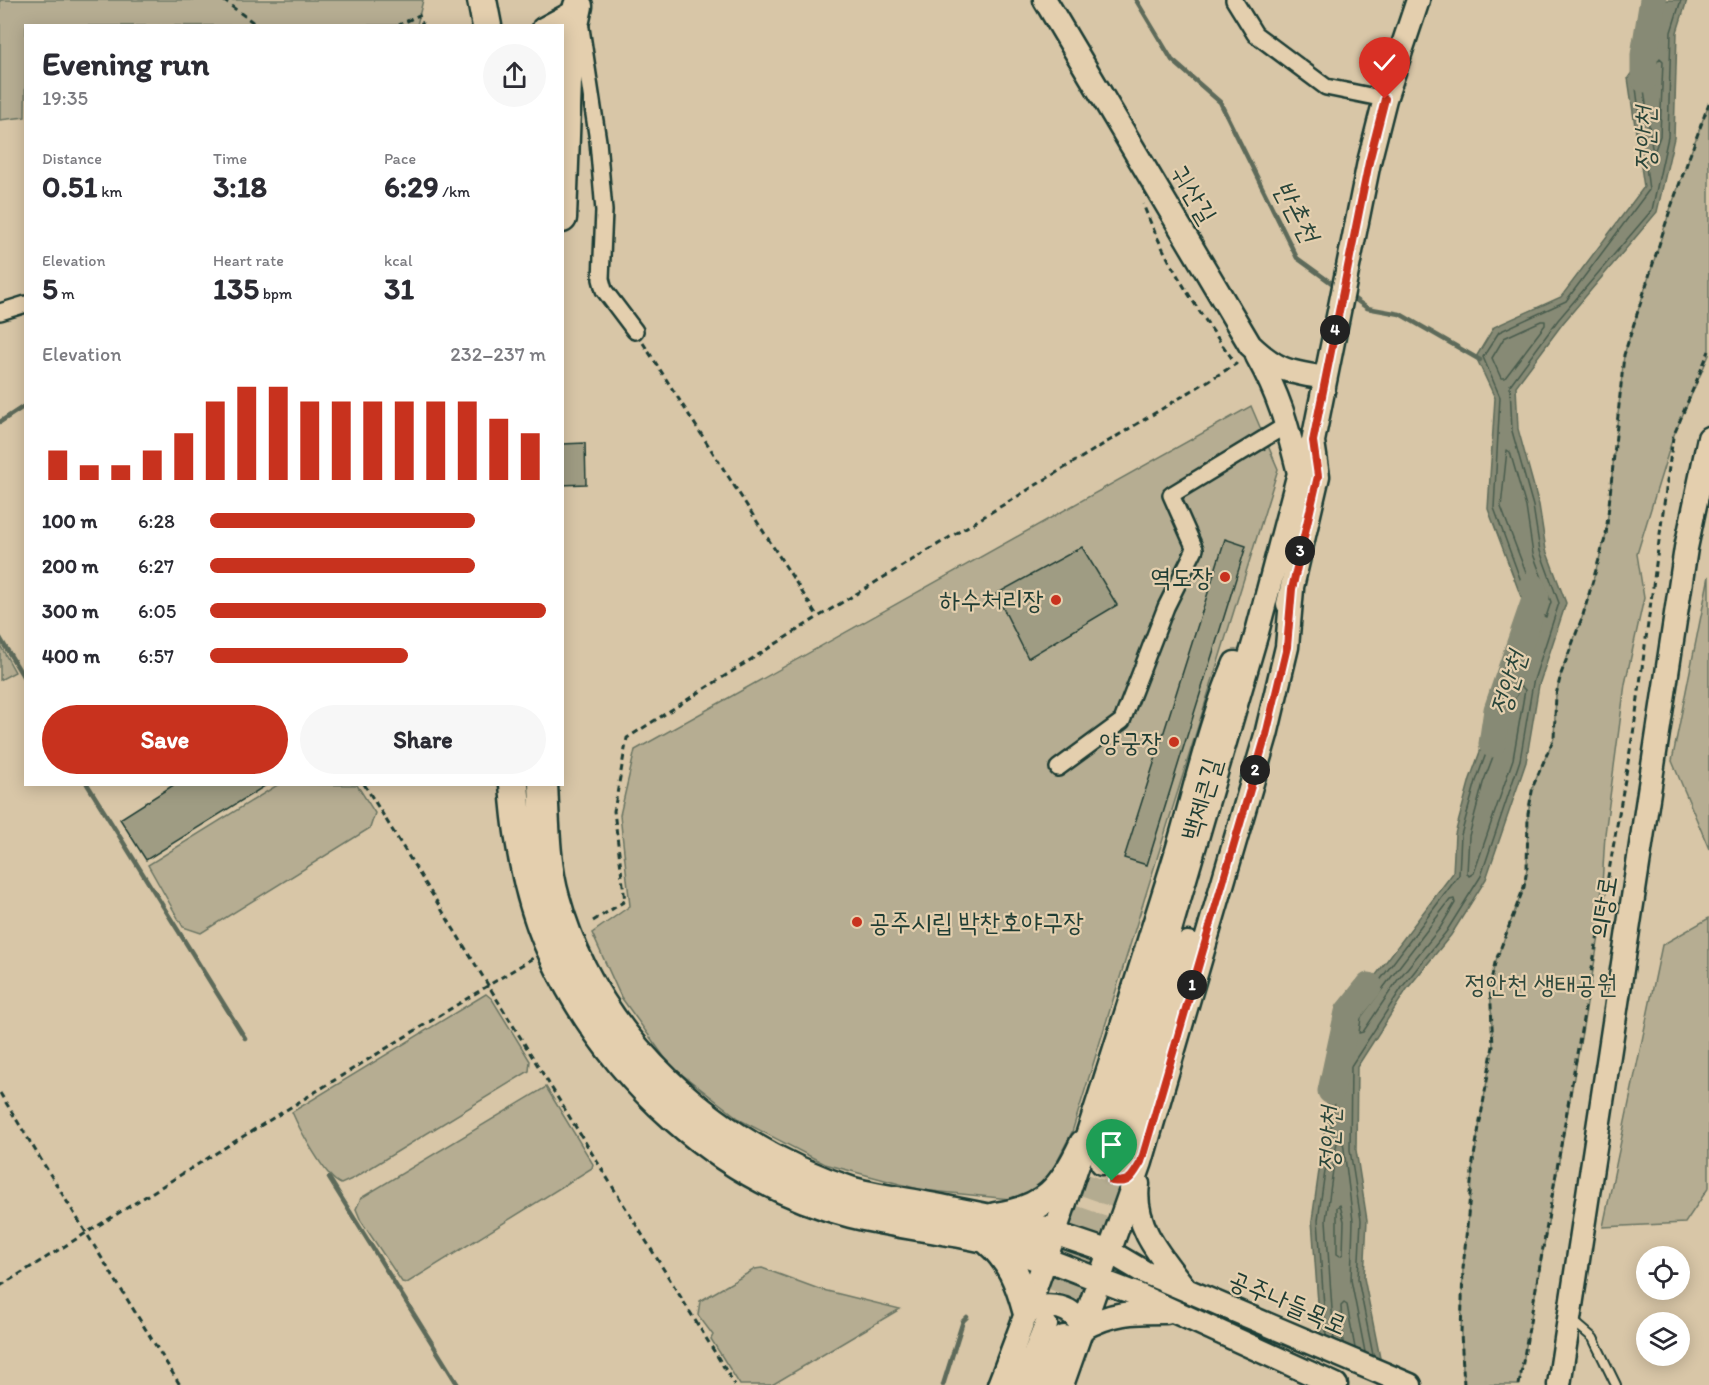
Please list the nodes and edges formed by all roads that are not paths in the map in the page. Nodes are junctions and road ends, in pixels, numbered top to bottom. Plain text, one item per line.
1 (466, 0) edge
2 (482, 0) edge
3 (1045, 0) edge
4 (1234, 0) edge
5 (1418, 0) edge
6 (578, 3) edge
7 (470, 24) edge
8 (487, 24) edge
9 (544, 24) edge
10 (1385, 99) junction
11 (564, 163) edge
12 (24, 305) edge
13 (0, 312) edge
14 (635, 331) road end
15 (1250, 345) junction
16 (1325, 378) junction
17 (1288, 424) junction
18 (1709, 438) edge
19 (1313, 441) junction
20 (1299, 473) junction
21 (1058, 768) dead end
22 (509, 786) edge
23 (514, 786) edge
24 (545, 786) edge
25 (517, 826) junction
26 (1112, 1160) junction
27 (988, 1228) junction
28 (1049, 1246) junction
29 (1110, 1252) junction
30 (1100, 1280) junction
31 (1185, 1288) junction
32 (1133, 1303) junction
33 (1569, 1317) junction
34 (1055, 1324) junction
35 (999, 1385) edge
36 (1022, 1385) edge
37 (1044, 1385) edge
38 (1062, 1385) edge
39 (1336, 1385) edge
40 (1410, 1385) edge
41 (1559, 1385) edge
42 (1616, 1385) edge

1 - 7 highway
2 - 8 highway
3 - 15 main road, 귀산길
4 - 10 street
5 - 10 main road
6 - 9 street
6 - 11 highway
6 - 14 street
10 - 16 main road, 백제큰길
12 - 13 street
15 - 16 main road, 귀산길
15 - 17 main road
16 - 19 main road, 백제큰길
17 - 20 main road
17 - 21 street
18 - 33 main road, 의당로
19 - 20 main road, 백제큰길
19 - 26 main road, 백제큰길
20 - 26 main road, 백제큰길
22 - 25 highway
23 - 25 highway
24 - 27 highway
25 - 27 highway
26 - 27 highway
26 - 28 main road
26 - 29 main road
26 - 31 main road
27 - 28 highway
27 - 34 highway
28 - 29 main road, 공주나들목로
28 - 30 main road
28 - 34 main road
29 - 30 main road
29 - 31 main road, 공주나들목로
30 - 32 main road
30 - 34 main road
31 - 40 main road, 공주나들목로
32 - 34 main road
32 - 39 main road
33 - 41 main road, 의당로
33 - 42 lane
34 - 35 main road
34 - 36 main road
34 - 37 main road
34 - 38 main road

